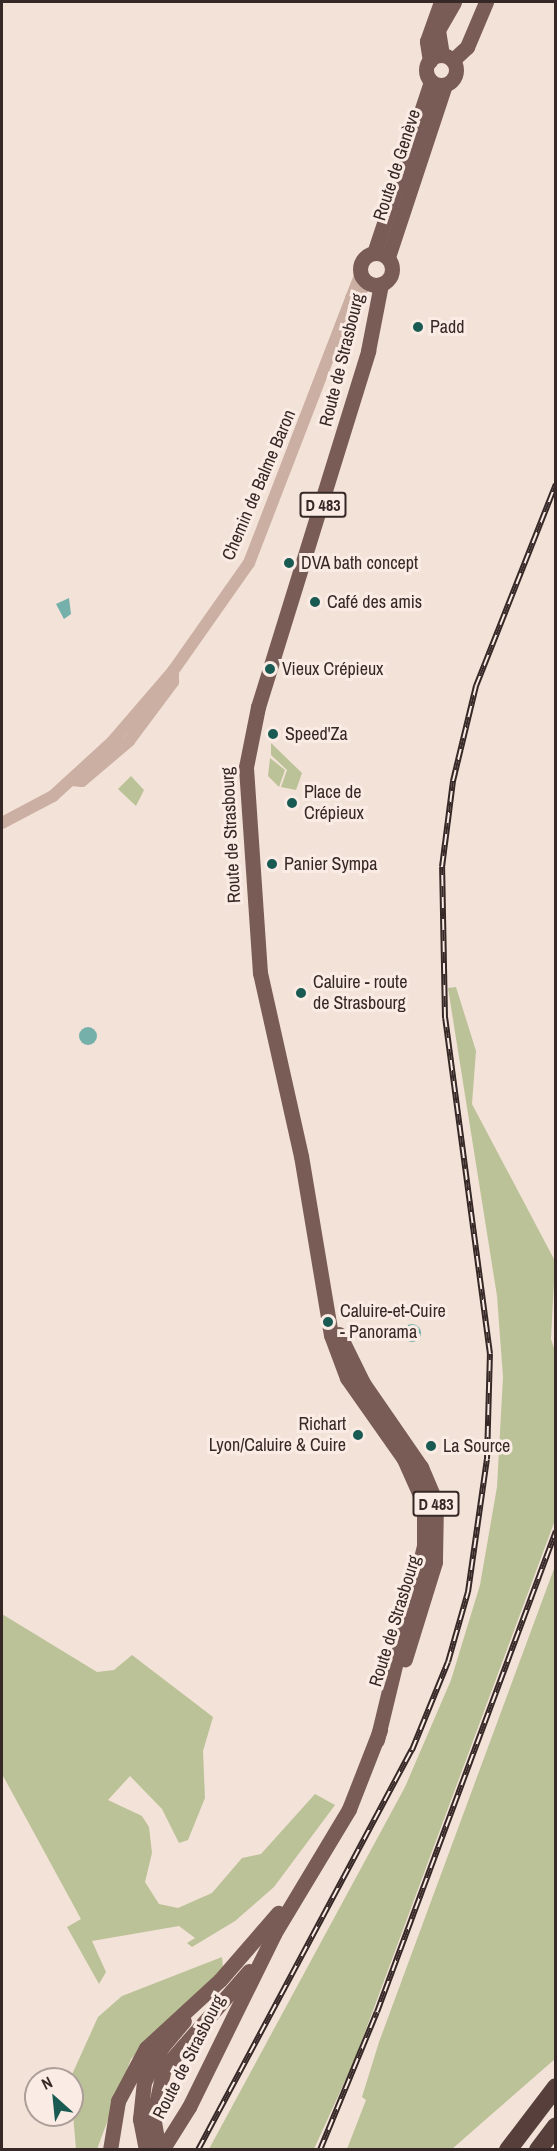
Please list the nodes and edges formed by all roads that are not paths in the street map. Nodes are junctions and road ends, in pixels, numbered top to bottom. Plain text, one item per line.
1 (441, 2) edge
2 (454, 2) edge
3 (486, 2) edge
4 (442, 59) junction
5 (438, 83) junction
6 (381, 255) junction
7 (370, 280) junction
8 (2, 823) edge
9 (301, 1885) junction
10 (274, 1934) junction
11 (220, 1980) junction
12 (555, 2087) edge
13 (555, 2126) edge
14 (110, 2150) edge
15 (146, 2150) edge
16 (160, 2150) edge
17 (508, 2150) edge
18 (538, 2150) edge

1 - 4 main road
2 - 4 main road
3 - 4 main road, Route de Genève
4 - 5 main road, Route de Genève
4 - 5 main road, Route de Genève
5 - 6 main road, Route de Genève
6 - 7 main road
6 - 7 main road, Route de Strasbourg
7 - 8 street, Chemin de Balme Baron
7 - 9 main road, Route de Strasbourg / D 483
9 - 10 main road, Route de Strasbourg
9 - 11 main road, Route de Strasbourg / D 483
10 - 16 main road, Route de Strasbourg
10 - 16 main road
11 - 14 main road, Route de Strasbourg / D 483
11 - 15 main road
12 - 17 highway
13 - 18 highway

